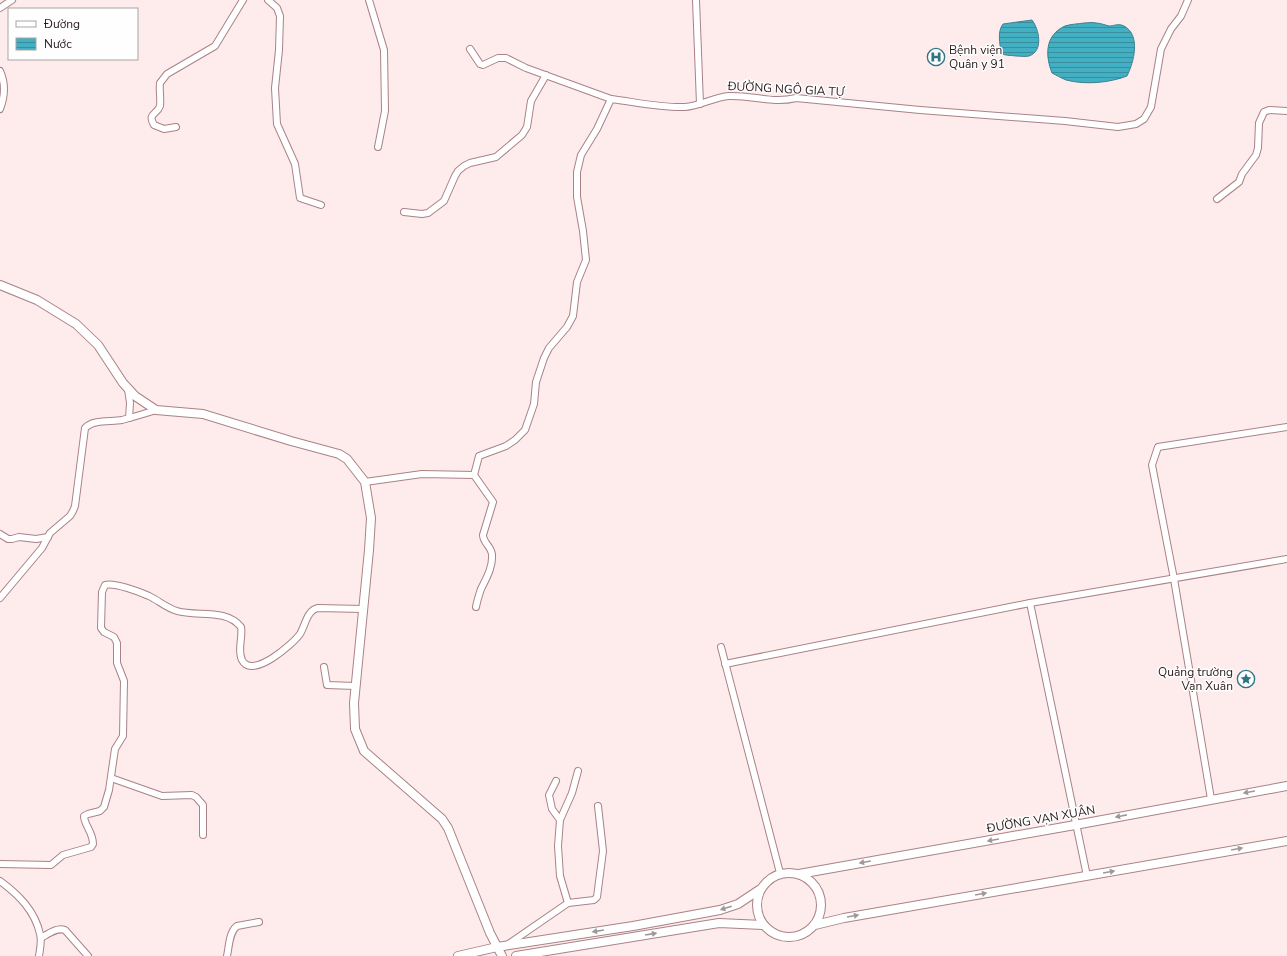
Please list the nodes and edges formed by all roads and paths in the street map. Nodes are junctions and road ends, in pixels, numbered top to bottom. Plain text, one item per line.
1 (12, 0) edge
2 (243, 0) edge
3 (268, 0) edge
4 (369, 0) edge
5 (696, 0) edge
6 (1188, 0) edge
7 (0, 8) edge
8 (470, 49) dead end
9 (0, 71) edge
10 (546, 75) junction
11 (612, 99) junction
12 (700, 104) junction
13 (0, 109) edge
14 (1287, 111) edge
15 (176, 127) dead end
16 (378, 147) dead end
17 (1217, 199) dead end
18 (321, 205) dead end
19 (404, 212) dead end
20 (0, 285) edge
21 (128, 389) junction
22 (156, 410) junction
23 (129, 418) junction
24 (1287, 427) edge
25 (474, 475) junction
26 (365, 482) junction
27 (0, 534) edge
28 (48, 538) junction
29 (1287, 559) edge
30 (1174, 579) junction
31 (0, 598) edge
32 (1030, 603) junction
33 (476, 608) dead end
34 (363, 609) junction
35 (721, 647) dead end
36 (725, 664) junction
37 (324, 667) dead end
38 (355, 686) junction
39 (578, 771) dead end
40 (111, 778) junction
41 (556, 780) dead end
42 (1287, 786) edge
43 (1211, 799) junction
44 (598, 806) dead end
45 (560, 820) junction
46 (1075, 825) junction
47 (203, 835) dead end
48 (1287, 841) edge
49 (0, 864) edge
50 (780, 873) junction
51 (799, 874) junction
52 (1087, 876) junction
53 (0, 881) edge
54 (759, 890) junction
55 (568, 903) junction
56 (259, 922) dead end
57 (815, 924) junction
58 (763, 925) junction
59 (41, 938) junction
60 (501, 947) junction
61 (39, 956) edge
62 (88, 956) edge
63 (227, 956) edge
64 (458, 956) edge
65 (502, 956) edge
66 (516, 956) edge

1 - 7 street
2 - 15 street
3 - 18 street
4 - 16 street
5 - 12 street
6 - 12 street, ĐƯỜNG NGÔ GIA TỰ
8 - 10 street, ĐƯỜNG NGÔ GIA TỰ
9 - 13 street
10 - 11 street, ĐƯỜNG NGÔ GIA TỰ
10 - 19 street
11 - 12 street, ĐƯỜNG NGÔ GIA TỰ
11 - 25 street
14 - 17 street
20 - 21 street
21 - 22 street
21 - 23 street
22 - 23 street
22 - 26 street
23 - 28 street
24 - 30 street
25 - 26 street
25 - 33 street
26 - 34 street
27 - 28 street
28 - 31 street
29 - 30 street
30 - 32 street
30 - 43 street
32 - 36 street
32 - 46 street
34 - 38 street
34 - 40 street
35 - 36 street
36 - 50 street
37 - 38 street
38 - 60 street
39 - 45 street
40 - 47 street
40 - 49 street
41 - 45 street
42 -> 43 street, ĐƯỜNG VẠN XUÂN
43 -> 46 street, ĐƯỜNG VẠN XUÂN
44 - 55 street
45 - 55 street
46 -> 51 street, ĐƯỜNG VẠN XUÂN
46 - 52 street
52 -> 48 street
50 - 51 street
50 - 54 street
51 - 57 street
57 -> 52 street
53 - 59 street
54 - 58 street
54 -> 60 street
55 - 60 street
56 - 63 street
57 - 58 street
66 -> 58 street
59 - 61 street
59 - 62 street
60 - 64 street
60 - 65 street

